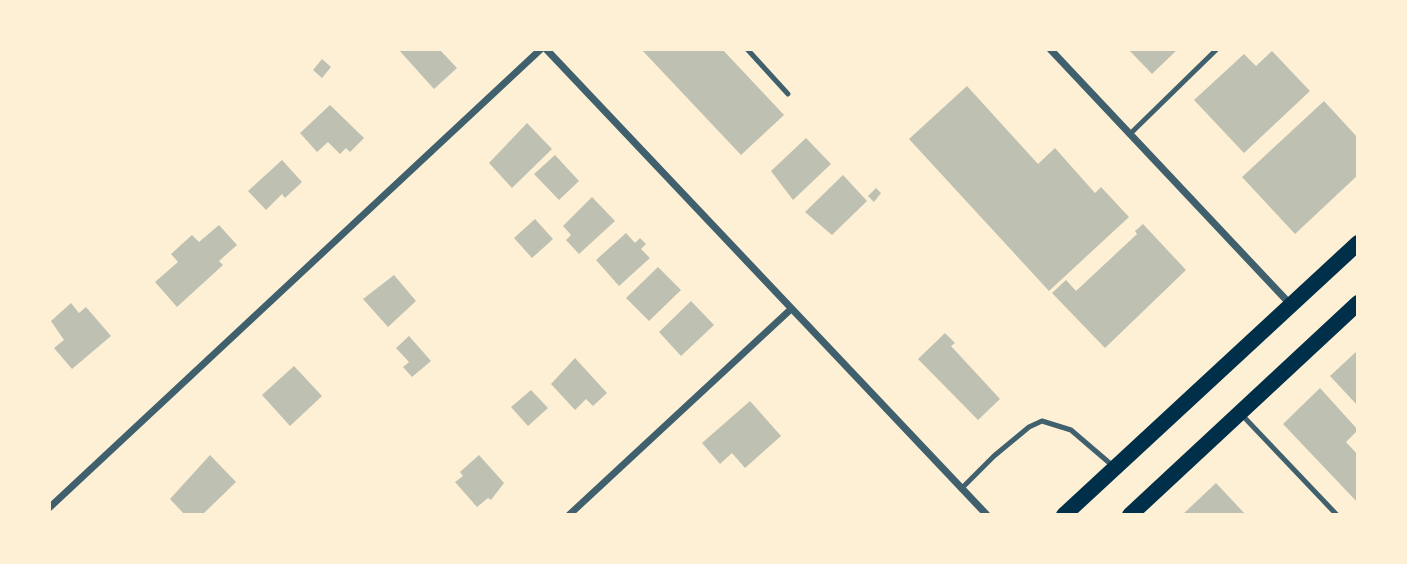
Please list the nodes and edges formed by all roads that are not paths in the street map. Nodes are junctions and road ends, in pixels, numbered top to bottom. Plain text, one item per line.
1 (544, 49) edge
2 (747, 49) edge
3 (1050, 49) edge
4 (1217, 49) edge
5 (788, 94) dead end
6 (1130, 134) junction
7 (1358, 243) edge
8 (1358, 303) edge
9 (1291, 305) junction
10 (790, 310) junction
11 (1240, 413) junction
12 (1115, 468) junction
13 (961, 489) junction
14 (49, 508) edge
15 (569, 515) edge
16 (987, 515) edge
17 (1064, 515) edge
18 (1130, 515) edge
19 (1337, 515) edge

1 - 10 street
1 - 14 street
2 - 5 lane
3 - 6 street
4 - 6 lane
6 - 9 street
7 - 9 main road
8 - 11 main road
9 - 12 main road
10 - 13 street
10 - 15 street
11 - 18 main road
11 - 19 lane
12 - 13 lane
12 - 17 main road
13 - 16 street

